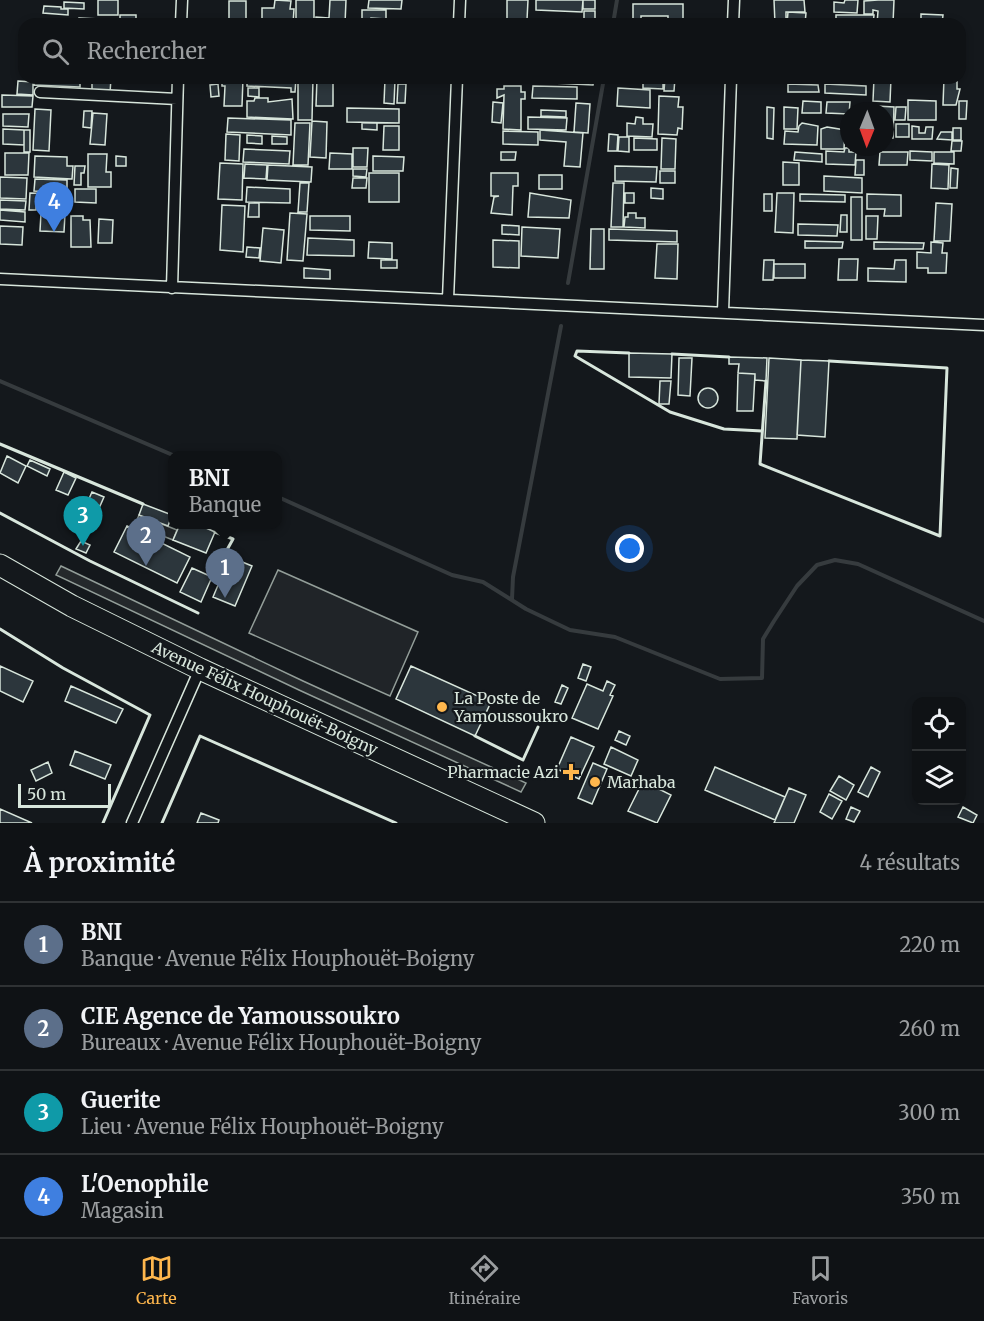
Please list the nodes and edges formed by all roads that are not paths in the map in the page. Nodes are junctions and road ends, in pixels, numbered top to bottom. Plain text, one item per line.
1 (182, 0) edge
2 (460, 0) edge
3 (734, 0) edge
4 (181, 18) edge
5 (459, 18) edge
6 (733, 18) edge
7 (178, 84) edge
8 (457, 84) edge
9 (731, 84) edge
10 (40, 92) dead end
11 (177, 99) junction
12 (0, 279) edge
13 (172, 288) junction
14 (448, 299) junction
15 (723, 312) junction
16 (984, 325) edge
17 (0, 565) edge
18 (200, 669) junction
19 (132, 823) edge
20 (531, 823) edge

1 - 4 street
2 - 5 street
3 - 6 street
7 - 11 street
8 - 14 street
9 - 15 street
10 - 11 street
11 - 13 street
12 - 13 street
13 - 14 street
14 - 15 street
15 - 16 street
17 - 18 highway, Avenue Félix Houphouët-Boigny
18 - 19 street
18 - 20 highway, Avenue Félix Houphouët-Boigny

